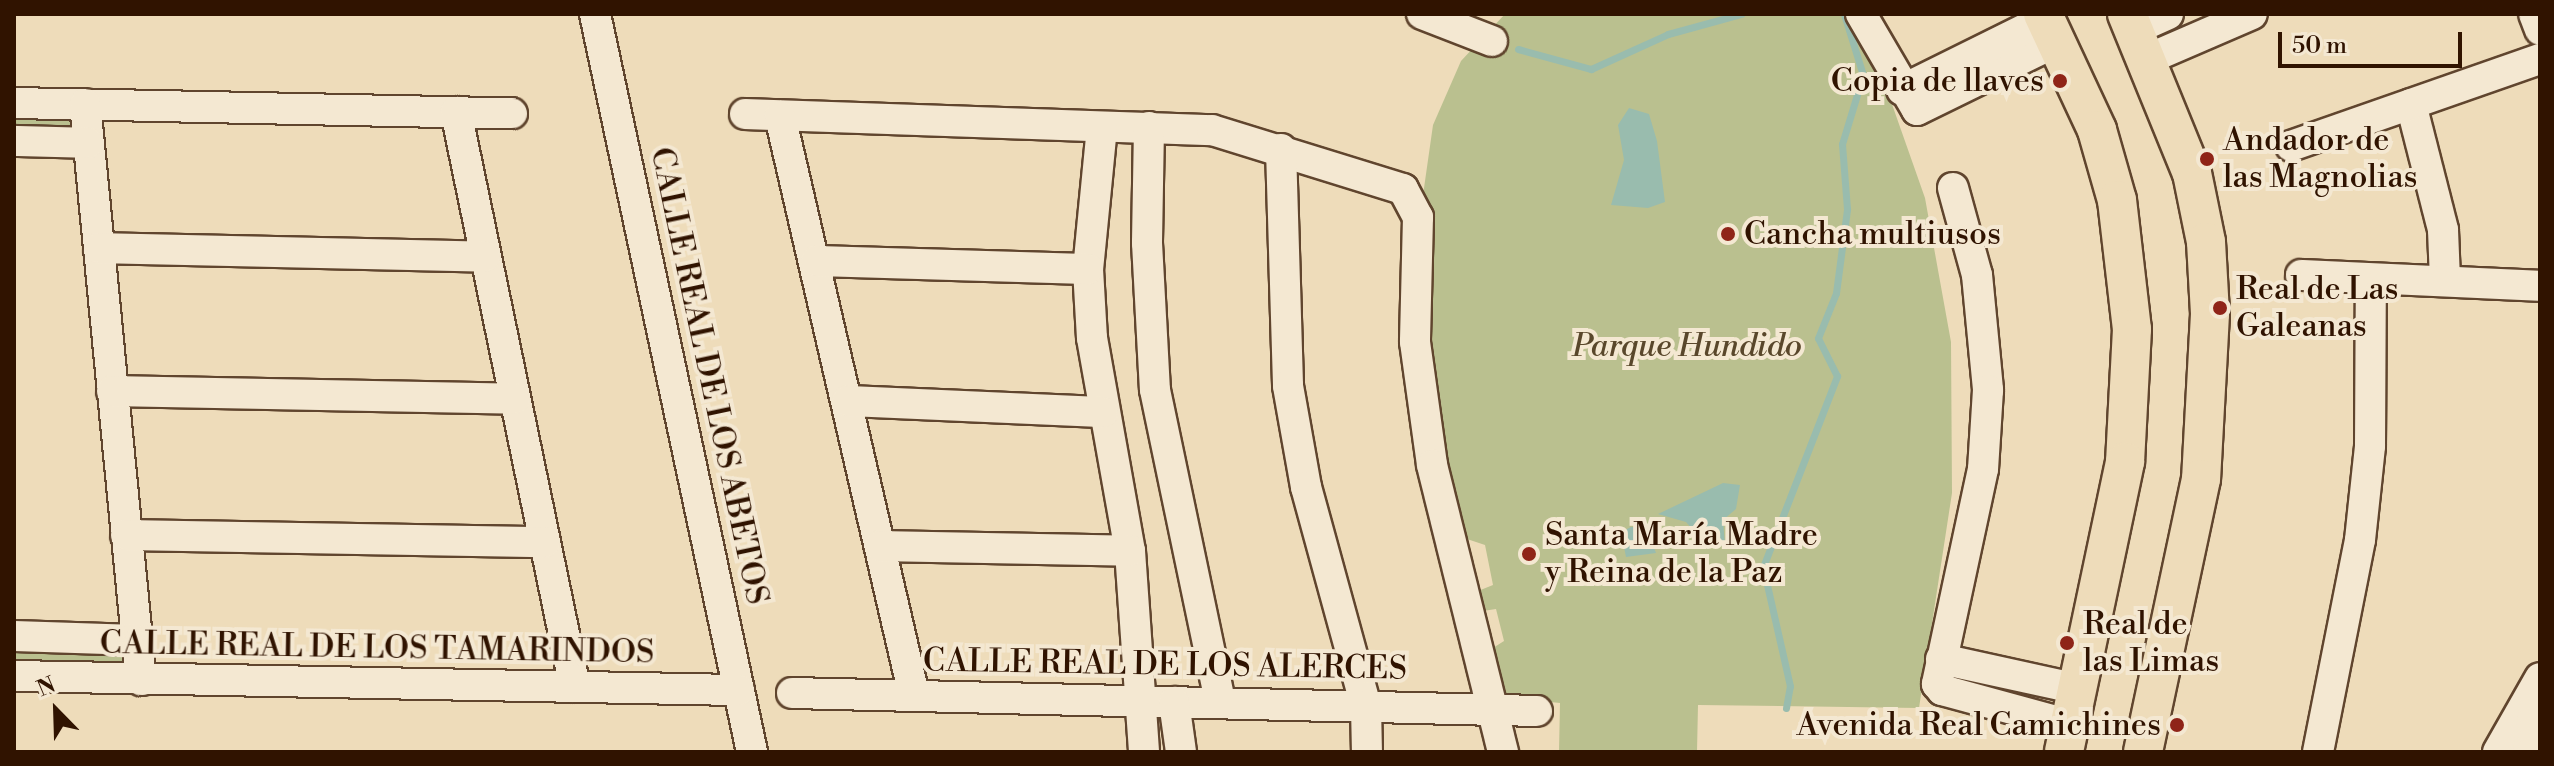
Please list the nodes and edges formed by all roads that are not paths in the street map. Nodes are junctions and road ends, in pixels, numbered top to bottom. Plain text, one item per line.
1 (595, 14) edge
2 (1422, 14) edge
3 (1861, 14) edge
4 (2252, 14) edge
5 (2534, 14) edge
6 (2048, 25) edge
7 (2144, 29) edge
8 (2540, 30) edge
9 (1492, 41) dead end
10 (2540, 59) edge
11 (14, 103) edge
12 (85, 104) junction
13 (2411, 104) junction
14 (456, 112) junction
15 (512, 113) dead end
16 (745, 114) dead end
17 (780, 116) junction
18 (1102, 127) junction
19 (1149, 127) junction
20 (14, 141) edge
21 (88, 143) junction
22 (2291, 146) dead end
23 (1281, 149) junction
24 (1953, 188) dead end
25 (99, 248) junction
26 (485, 257) junction
27 (816, 261) junction
28 (1088, 269) junction
29 (2301, 275) dead end
30 (2371, 279) junction
31 (2445, 280) junction
32 (2540, 286) edge
33 (112, 391) junction
34 (515, 399) junction
35 (847, 401) junction
36 (1103, 412) junction
37 (126, 535) junction
38 (545, 542) junction
39 (880, 546) junction
40 (1130, 551) junction
41 (14, 636) edge
42 (137, 640) junction
43 (1941, 659) junction
44 (14, 676) edge
45 (141, 680) junction
46 (2538, 682) edge
47 (575, 687) junction
48 (2079, 689) junction
49 (739, 690) junction
50 (792, 693) dead end
51 (914, 695) junction
52 (1137, 700) junction
53 (1174, 702) junction
54 (1220, 702) junction
55 (1366, 706) junction
56 (1493, 709) junction
57 (1537, 711) dead end
58 (2067, 738) edge
59 (2521, 741) edge
60 (752, 752) edge
61 (1144, 752) edge
62 (1181, 752) edge
63 (1367, 752) edge
64 (1503, 752) edge
65 (2143, 752) edge
66 (2318, 752) edge

1 - 49 street, CALLE REAL DE LOS ABETOS
2 - 9 street
3 - 6 street
4 - 7 street
5 - 8 street
6 - 48 main road
7 - 65 main road
10 - 13 street
11 - 12 street
12 - 14 street
12 - 21 street
13 - 22 street
13 - 31 street
14 - 15 street
14 - 26 street
16 - 17 street
17 - 18 street
17 - 27 street
18 - 19 street
18 - 28 street
19 - 23 street
19 - 54 street
20 - 21 street
21 - 25 street
23 - 55 street
23 - 56 street
24 - 43 street
25 - 26 street
25 - 33 street
26 - 34 street
27 - 28 street
27 - 35 street
28 - 36 street
29 - 30 street
30 - 31 street
30 - 66 street
31 - 32 street
33 - 34 street
33 - 37 street
34 - 38 street
35 - 36 street
35 - 39 street
36 - 40 street
37 - 38 street
37 - 42 street
38 - 47 street
39 - 40 street
39 - 51 street
40 - 52 street
41 - 42 street, CALLE REAL DE LOS TAMARINDOS
42 - 45 street
43 - 48 street
43 - 58 street
44 - 45 street, CALLE REAL DE LOS TAMARINDOS
45 - 47 street, CALLE REAL DE LOS TAMARINDOS
46 - 59 street
47 - 49 street, CALLE REAL DE LOS TAMARINDOS
48 - 58 main road
49 - 60 street, CALLE REAL DE LOS ABETOS
50 - 51 street, CALLE REAL DE LOS ALERCES
51 - 52 street, CALLE REAL DE LOS ALERCES
52 - 53 street, CALLE REAL DE LOS ALERCES
52 - 61 street
53 - 54 street, CALLE REAL DE LOS ALERCES
53 - 62 street
54 - 55 street, CALLE REAL DE LOS ALERCES
55 - 56 street, CALLE REAL DE LOS ALERCES
55 - 63 street
56 - 57 street, CALLE REAL DE LOS ALERCES
56 - 64 street

